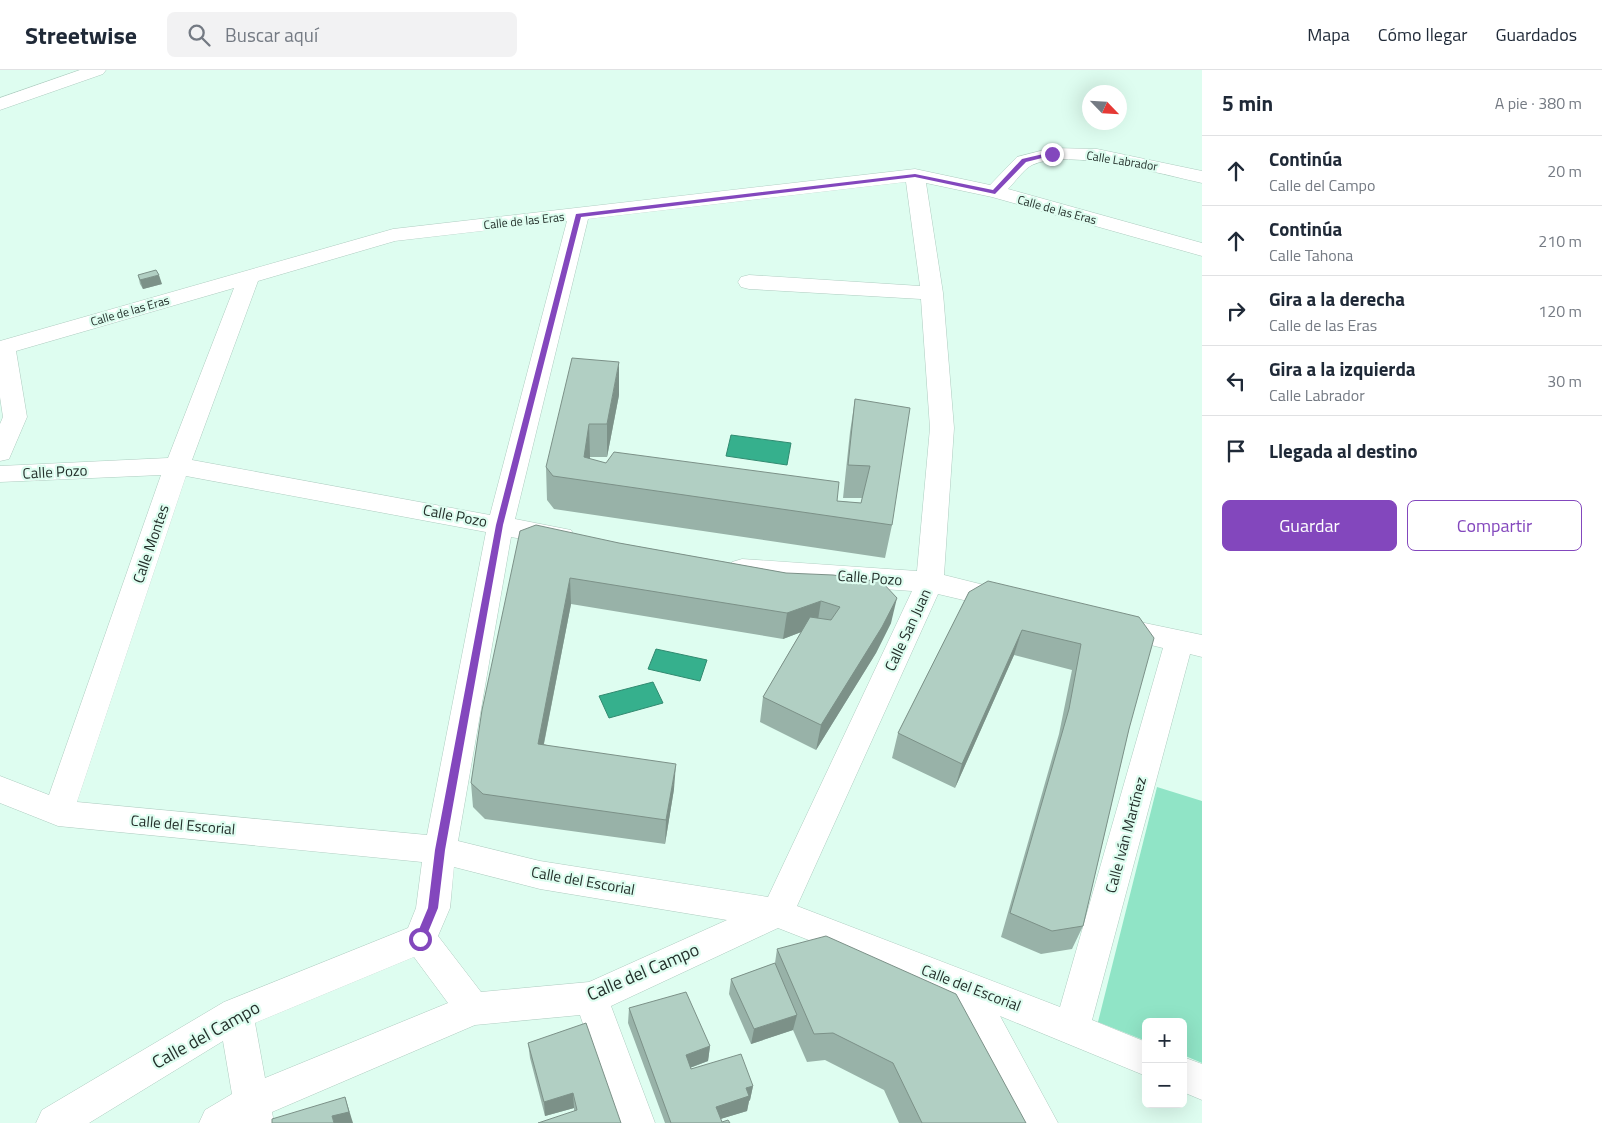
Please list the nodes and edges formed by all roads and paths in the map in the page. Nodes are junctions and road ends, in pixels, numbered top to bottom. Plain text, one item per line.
1 (97, 70) edge
2 (0, 104) edge
3 (915, 175) junction
4 (1202, 177) edge
5 (995, 192) junction
6 (578, 215) junction
7 (1202, 250) edge
8 (249, 276) junction
9 (749, 282) dead end
10 (932, 293) junction
11 (2, 348) edge
12 (0, 453) edge
13 (177, 466) junction
14 (0, 474) edge
15 (500, 525) junction
16 (585, 542) edge
17 (717, 567) edge
18 (930, 582) junction
19 (1026, 605) edge
20 (1093, 621) edge
21 (1190, 644) edge
22 (0, 789) edge
23 (58, 813) junction
24 (440, 850) junction
25 (777, 913) junction
26 (420, 939) junction
27 (964, 985) junction
28 (591, 998) junction
29 (474, 1009) junction
30 (236, 1014) junction
31 (1072, 1028) junction
32 (1142, 1056) edge
33 (1187, 1076) edge
34 (1202, 1082) edge
35 (254, 1112) edge
36 (54, 1123) edge
37 (218, 1123) edge
38 (636, 1123) edge
39 (1039, 1123) edge

1 - 2 street
3 - 5 street, Calle de las Eras
3 - 6 street, Calle de las Eras
3 - 10 street, Calle San Juan
4 - 5 street, Calle Labrador
5 - 7 street, Calle de las Eras
6 - 8 street, Calle de las Eras
6 - 15 street
8 - 11 street, Calle de las Eras
8 - 13 street, Calle Montes
9 - 10 street
10 - 18 street, Calle San Juan
11 - 12 street
13 - 14 street, Calle Pozo
13 - 15 street, Calle Pozo
13 - 23 street, Calle Montes
15 - 16 street, Calle Pozo
15 - 24 street
17 - 18 street, Calle Pozo
18 - 19 street, Calle Pozo
18 - 25 street, Calle San Juan
20 - 21 street
21 - 31 street, Calle Iván Martínez
22 - 23 street, Calle del Escorial
23 - 24 street, Calle del Escorial
24 - 25 street, Calle del Escorial
24 - 26 street
25 - 27 street, Calle del Escorial
25 - 28 street, Calle del Campo
26 - 29 street
26 - 30 street, Calle del Campo
27 - 31 street, Calle del Escorial
27 - 39 street
28 - 29 street, Calle del Campo
28 - 38 street
29 - 35 street, Calle del Campo
30 - 35 street
30 - 36 street, Calle del Campo
31 - 32 street, Calle del Escorial
33 - 34 street
35 - 37 street, Calle del Campo

